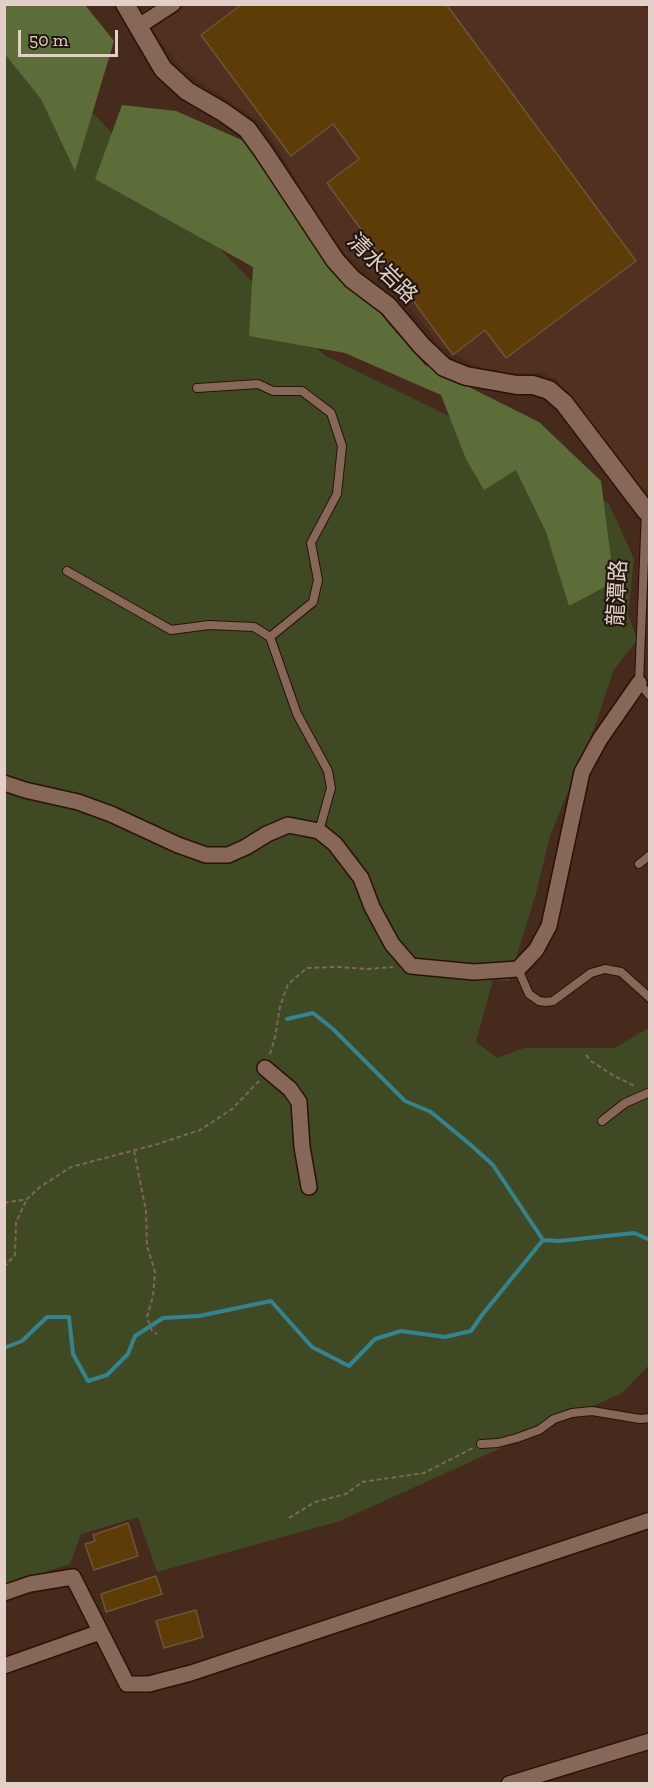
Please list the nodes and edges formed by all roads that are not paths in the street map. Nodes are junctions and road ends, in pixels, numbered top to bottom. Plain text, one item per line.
1 (125, 4) edge
2 (173, 4) edge
3 (139, 26) junction
4 (197, 388) dead end
5 (648, 509) edge
6 (67, 571) dead end
7 (270, 637) junction
8 (639, 683) junction
9 (650, 696) edge
10 (4, 783) edge
11 (319, 831) junction
12 (650, 855) edge
13 (639, 864) dead end
14 (518, 969) junction
15 (650, 998) edge
16 (265, 1068) road end
17 (646, 1093) edge
18 (602, 1121) dead end
19 (309, 1187) dead end
20 (650, 1418) edge
21 (481, 1444) road end
22 (650, 1520) edge
23 (4, 1593) edge
24 (100, 1632) junction
25 (4, 1665) edge
26 (650, 1741) edge
27 (509, 1784) edge

1 - 3 street, 清水岩路
2 - 3 street
3 - 5 street, 清水岩路
4 - 7 lane
5 - 8 lane, 龍潭路
6 - 7 lane
7 - 11 lane
8 - 9 lane
8 - 14 street
10 - 11 street
11 - 14 street
12 - 13 lane
14 - 15 lane
16 - 19 street
17 - 18 lane
20 - 21 lane
22 - 24 street
23 - 24 street
24 - 25 street
26 - 27 street

